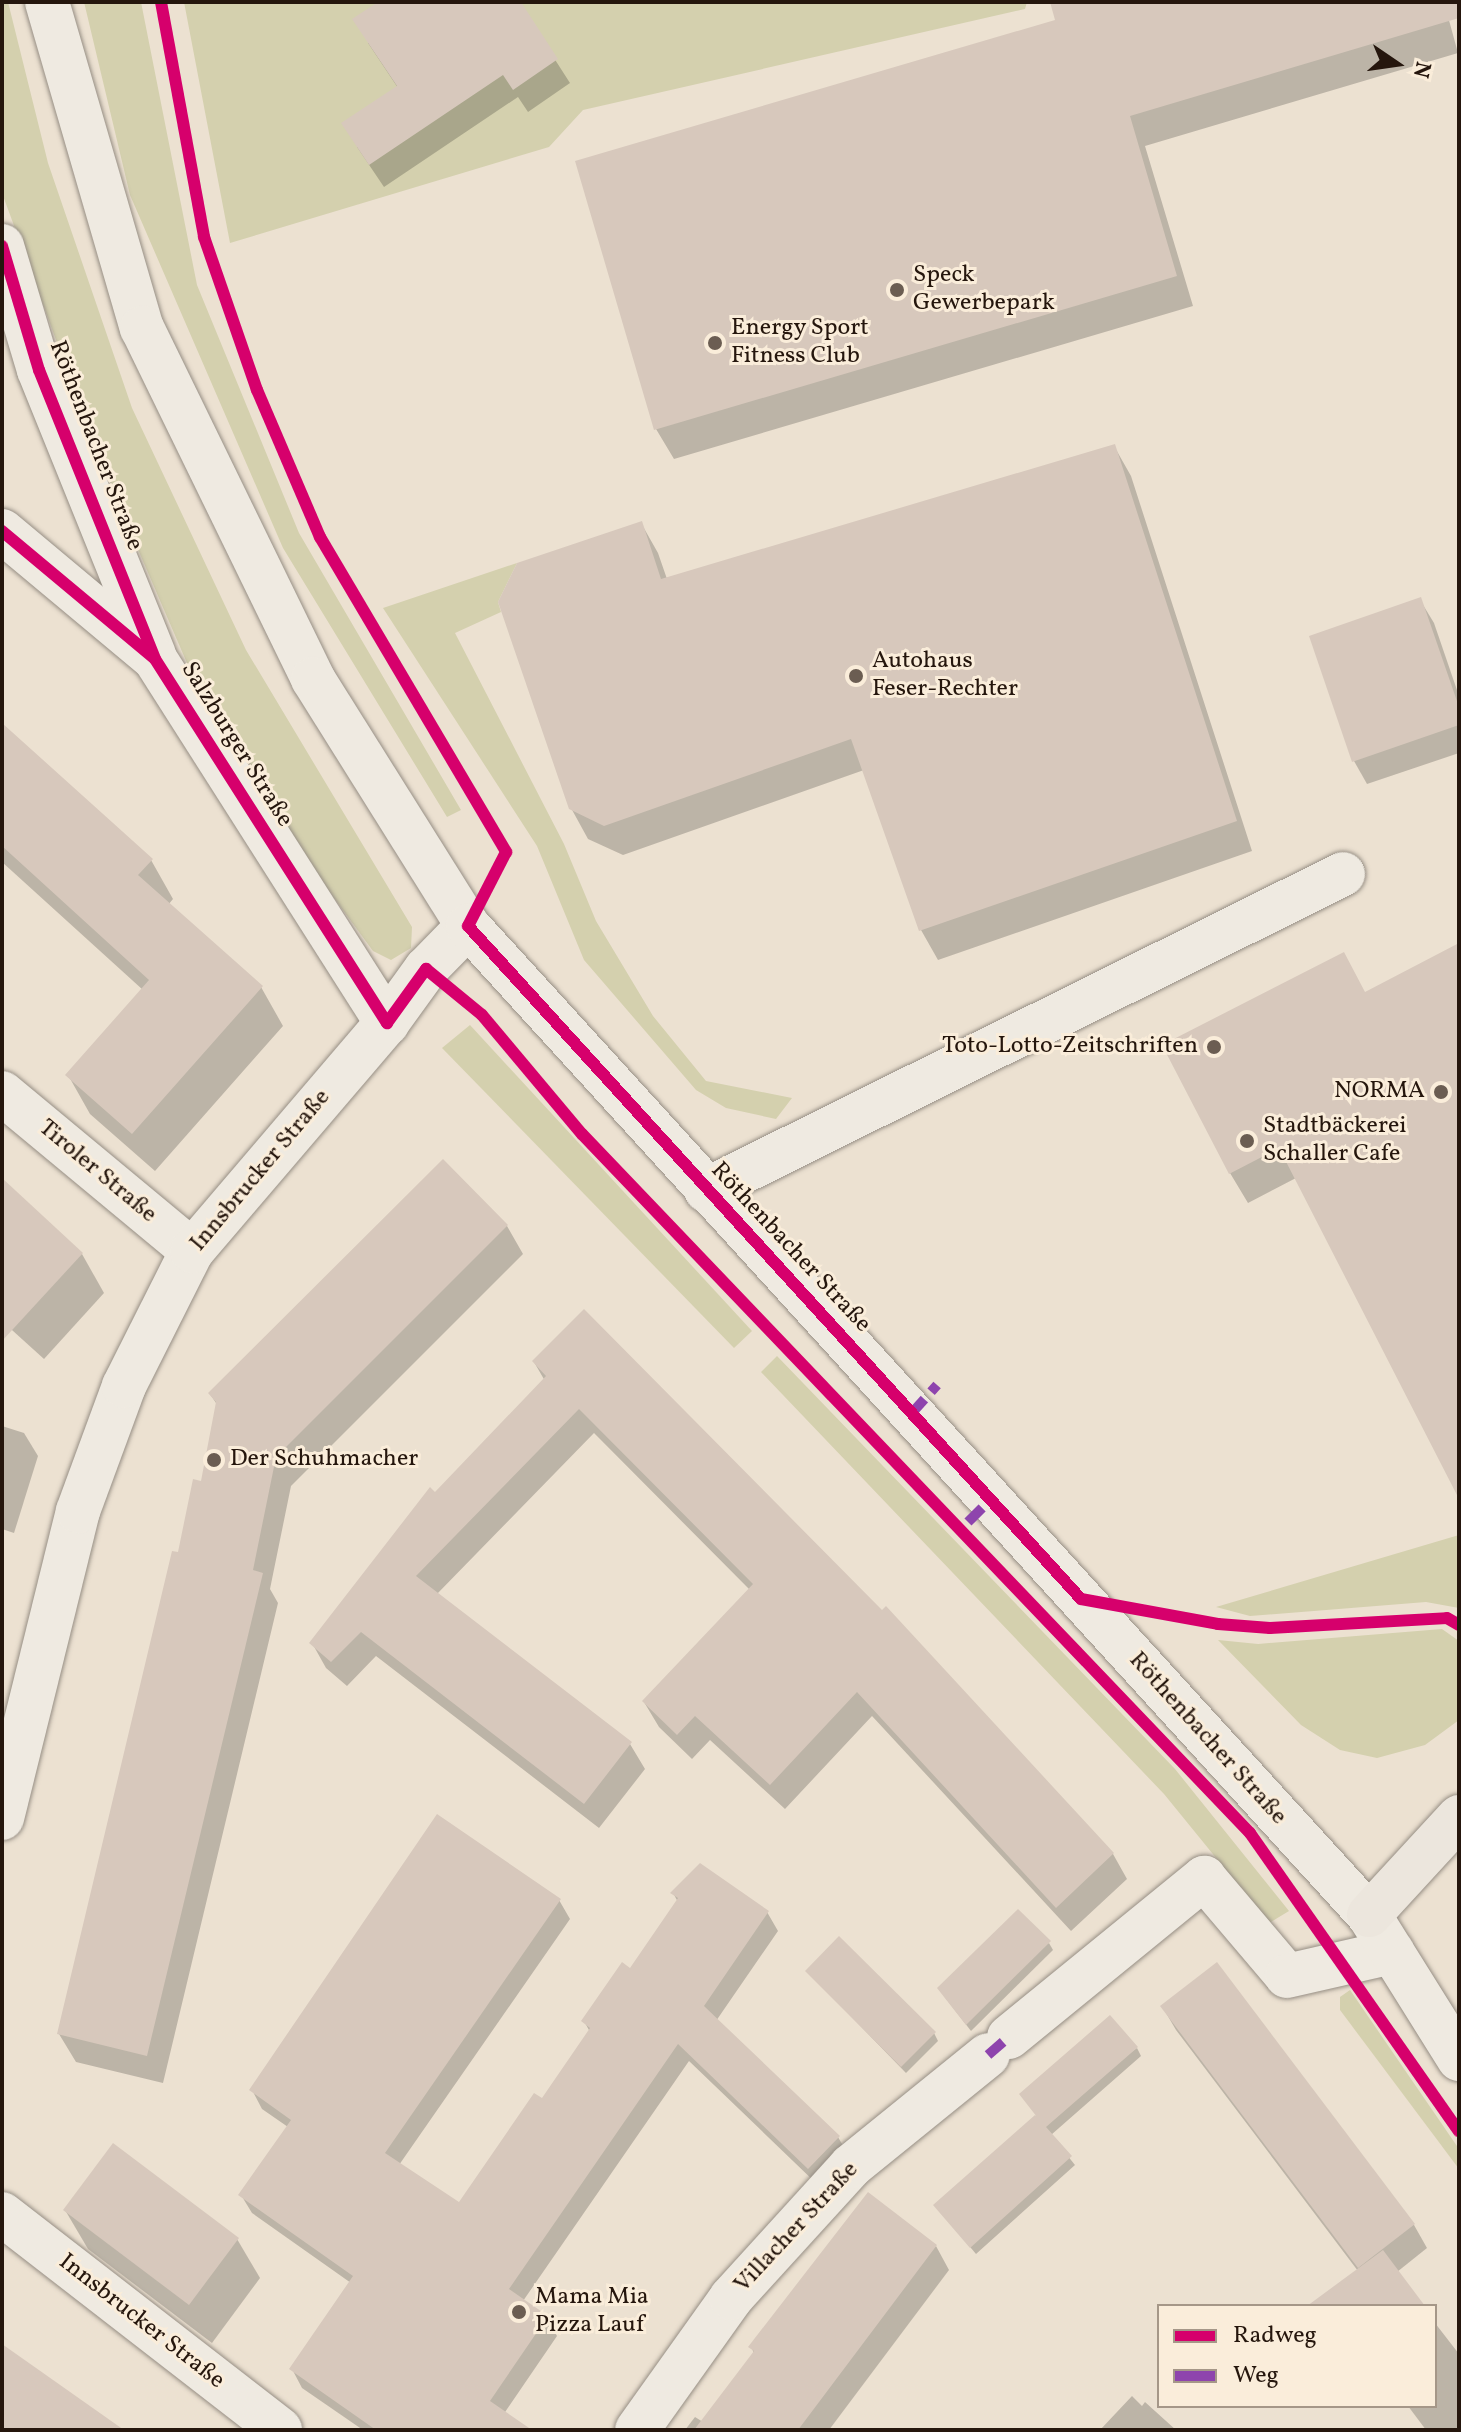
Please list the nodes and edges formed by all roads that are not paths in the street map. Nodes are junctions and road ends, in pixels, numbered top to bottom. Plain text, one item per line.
1 (47, 2) edge
2 (2, 246) edge
3 (2, 531) edge
4 (155, 659) junction
5 (1343, 874) dead end
6 (468, 926) junction
7 (387, 1023) junction
8 (2, 1093) edge
9 (706, 1190) junction
10 (192, 1251) junction
11 (1459, 1817) edge
12 (2, 1818) edge
13 (1369, 1915) junction
14 (1392, 1952) junction
15 (1459, 2059) edge
16 (2, 2214) edge
17 (280, 2430) edge
18 (637, 2430) edge

1 - 6 street, Röthenbacher Straße
2 - 4 street, Röthenbacher Straße
3 - 4 street, Salzburger Straße
4 - 7 street, Salzburger Straße
5 - 9 street, Röthenbacher Straße
6 - 7 street, Innsbrucker Straße
6 - 9 street, Röthenbacher Straße
7 - 10 street, Innsbrucker Straße
8 - 10 street, Tiroler Straße
9 - 13 street, Röthenbacher Straße
10 - 12 street, Innsbrucker Straße
11 - 13 main road
13 - 14 street, Röthenbacher Straße
14 - 15 street, Röthenbacher Straße
14 - 18 street, Villacher Straße
16 - 17 street, Innsbrucker Straße

